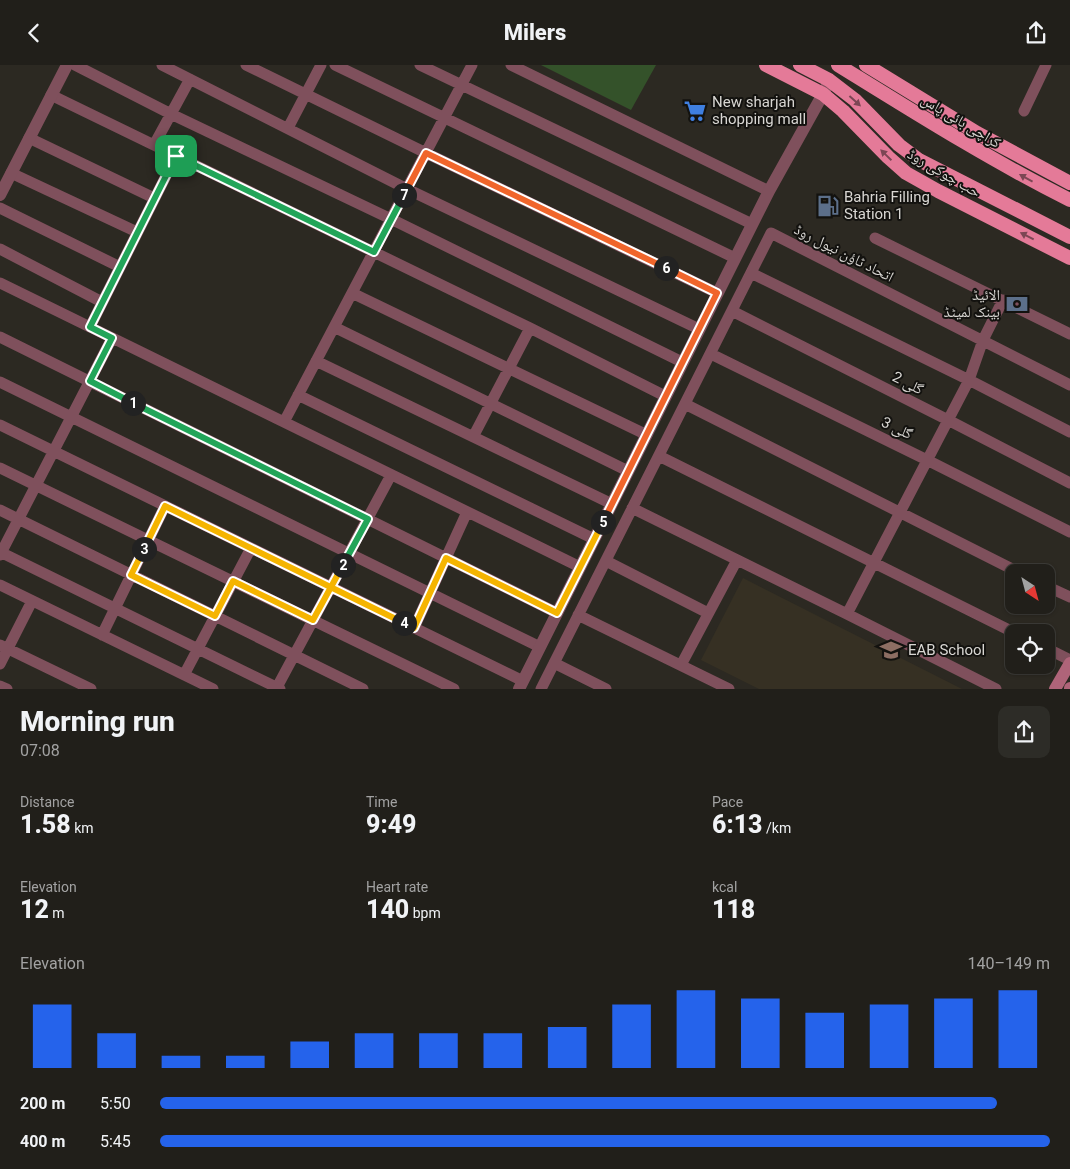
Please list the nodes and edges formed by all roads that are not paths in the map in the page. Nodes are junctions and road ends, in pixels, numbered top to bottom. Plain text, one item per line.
1 (67, 65) edge
2 (74, 65) edge
3 (162, 65) edge
4 (246, 65) edge
5 (321, 65) edge
6 (335, 65) edge
7 (420, 65) edge
8 (472, 65) edge
9 (511, 65) edge
10 (766, 65) edge
11 (800, 65) edge
12 (838, 65) edge
13 (866, 65) edge
14 (1046, 65) edge
15 (190, 79) junction
16 (829, 80) junction
17 (461, 86) junction
18 (306, 94) junction
19 (824, 94) junction
20 (51, 95) junction
21 (1024, 111) dead end
22 (170, 114) junction
23 (444, 118) junction
24 (288, 128) junction
25 (29, 138) junction
26 (154, 145) junction
27 (426, 153) junction
28 (176, 156) junction
29 (11, 173) junction
30 (1070, 183) edge
31 (407, 189) junction
32 (769, 191) junction
33 (0, 195) edge
34 (154, 198) junction
35 (1070, 200) edge
36 (0, 208) edge
37 (391, 219) junction
38 (752, 224) junction
39 (138, 232) junction
40 (1070, 237) edge
41 (875, 238) dead end
42 (0, 249) edge
43 (374, 252) junction
44 (735, 258) junction
45 (1070, 258) edge
46 (120, 267) junction
47 (751, 273) junction
48 (0, 283) edge
49 (352, 293) junction
50 (717, 293) junction
51 (1003, 300) junction
52 (102, 302) junction
53 (732, 311) junction
54 (90, 327) junction
55 (334, 327) junction
56 (530, 328) junction
57 (699, 329) junction
58 (1070, 334) edge
59 (0, 337) edge
60 (112, 338) junction
61 (984, 341) junction
62 (710, 353) junction
63 (316, 361) junction
64 (682, 362) junction
65 (509, 369) junction
66 (969, 380) junction
67 (90, 381) junction
68 (0, 383) edge
69 (1070, 385) edge
70 (298, 395) junction
71 (665, 396) junction
72 (490, 404) junction
73 (685, 404) junction
74 (71, 417) junction
75 (948, 420) junction
76 (284, 423) junction
77 (0, 425) edge
78 (1070, 432) edge
79 (647, 435) junction
80 (473, 437) junction
81 (54, 452) junction
82 (659, 456) junction
83 (927, 460) junction
84 (0, 468) edge
85 (628, 471) junction
86 (392, 475) junction
87 (1070, 483) edge
88 (36, 485) junction
89 (612, 504) junction
90 (165, 506) junction
91 (632, 508) junction
92 (0, 510) edge
93 (467, 512) junction
94 (900, 512) junction
95 (19, 519) junction
96 (368, 519) junction
97 (1070, 532) edge
98 (594, 539) junction
99 (148, 540) junction
100 (251, 548) junction
101 (0, 553) edge
102 (350, 553) junction
103 (446, 558) junction
104 (737, 559) junction
105 (606, 561) junction
106 (874, 562) junction
107 (1005, 565) edge
108 (580, 567) junction
109 (131, 575) junction
110 (233, 581) junction
111 (0, 585) edge
112 (331, 587) junction
113 (1055, 590) edge
114 (430, 593) junction
115 (1070, 597) edge
116 (32, 601) junction
117 (114, 608) junction
118 (557, 613) junction
119 (708, 613) junction
120 (847, 614) junction
121 (578, 615) junction
122 (215, 616) junction
123 (313, 620) junction
124 (414, 628) junction
125 (1005, 628) edge
126 (102, 635) junction
127 (4, 647) edge
128 (540, 647) junction
129 (198, 649) junction
130 (1055, 653) edge
131 (295, 655) junction
132 (1070, 661) edge
133 (554, 663) junction
134 (0, 664) edge
135 (680, 665) junction
136 (184, 675) junction
137 (521, 685) edge
138 (0, 686) edge
139 (7, 689) edge
140 (91, 689) edge
141 (213, 689) edge
142 (278, 689) edge
143 (363, 689) edge
144 (454, 689) edge
145 (541, 689) edge
146 (606, 689) edge
147 (729, 689) edge
148 (996, 689) edge
149 (1055, 689) edge

1 - 20 street
2 - 22 street
3 - 15 street
4 - 18 street
5 - 18 street
6 - 23 street
7 - 17 street
8 - 17 street
9 - 32 street
10 - 19 highway, حب چوکی روڈ
11 - 16 highway
35 -> 12 highway, کراچی بائی پاس
13 - 30 highway, کراچی بائی پاس
14 - 21 street
15 - 22 street
15 - 24 street
16 - 19 street
16 -> 40 highway
17 - 23 street
17 - 38 street
18 - 24 street
18 - 27 street
19 - 32 street
45 -> 19 highway, حب چوکی روڈ
20 - 25 street
20 - 26 street
22 - 26 street
22 - 37 street
23 - 27 street
23 - 44 street
24 - 31 street
25 - 29 street
25 - 34 street
26 - 28 street
27 - 31 street
27 - 50 street
28 - 34 street
28 - 43 street
29 - 33 street
29 - 39 street
31 - 37 street
31 - 57 street
32 - 38 street
34 - 39 street
36 - 46 street
37 - 43 street
37 - 64 street
38 - 44 street
39 - 46 street
41 - 51 street
42 - 52 street
43 - 49 street
43 - 56 street
44 - 50 street
46 - 52 street
47 - 53 street, اتحاد ٹاؤن نیول روڈ
47 - 61 street, اتحاد ٹاؤن نیول روڈ
47 - 66 street, گلی 2
48 - 54 street
49 - 55 street
49 - 65 street
50 - 57 street
51 - 58 street
51 - 61 street
52 - 54 street
53 - 62 street, اتحاد ٹاؤن نیول روڈ
53 - 75 street, گلی 2
54 - 60 street
55 - 63 street
55 - 72 street
56 - 65 street
56 - 71 street
57 - 64 street
59 - 67 street
60 - 67 street
60 - 76 street
61 - 66 street
61 - 69 street
62 - 73 street, اتحاد ٹاؤن نیول روڈ
62 - 83 street, گلی 3
63 - 70 street
63 - 80 street
64 - 71 street
65 - 72 street
65 - 79 street
66 - 75 street
66 - 78 street, گلی 2
67 - 74 street
67 - 96 street
68 - 74 street
70 - 76 street
70 - 98 street
71 - 79 street
72 - 80 street
72 - 85 street
73 - 82 street, اتحاد ٹاؤن نیول روڈ
73 - 94 street
74 - 81 street
74 - 102 street
75 - 83 street
75 - 87 street, گلی 2
76 - 86 street
77 - 81 street
79 - 85 street
80 - 89 street
81 - 88 street
81 - 90 street
82 - 91 street, اتحاد ٹاؤن نیول روڈ
82 - 106 street
83 - 94 street
83 - 97 street, گلی 3
84 - 88 street
85 - 89 street
86 - 93 street
86 - 96 street
88 - 95 street
88 - 99 street
89 - 98 street
90 - 99 street
90 - 100 street
91 - 104 street
91 - 105 street, اتحاد ٹاؤن نیول روڈ
92 - 95 street
93 - 103 street
93 - 108 street
94 - 106 street
94 - 107 street
95 - 101 street
95 - 109 street
96 - 102 street
96 - 103 street
98 - 108 street
99 - 109 street
99 - 110 street
100 - 110 street
100 - 112 street
101 - 117 street
102 - 112 street
102 - 114 street
103 - 114 street
103 - 118 street
104 - 119 street
104 - 120 street
105 - 119 street
105 - 121 street, اتحاد ٹاؤن نیول روڈ
106 - 120 street
106 - 125 street
108 - 118 street
109 - 117 street
109 - 122 street
110 - 122 street
110 - 123 street
111 - 116 street
112 - 123 street
112 - 124 street
113 - 115 street
114 - 124 street
114 - 128 street
116 - 126 street
116 - 127 street
117 - 126 street
117 - 129 street
118 - 128 street
119 - 135 street
120 - 148 street
121 - 133 street, اتحاد ٹاؤن نیول روڈ
121 - 135 street
122 - 129 street
122 - 131 street
123 - 131 street
123 - 144 street
124 - 137 street
126 - 136 street
127 - 134 street
127 - 140 street
128 - 137 street
129 - 136 street
129 - 142 street
130 - 132 street
131 - 142 street
131 - 143 street
132 - 149 main road
133 - 145 street, اتحاد ٹاؤن نیول روڈ
133 - 146 street
135 - 147 street
136 - 141 street
138 - 139 street

